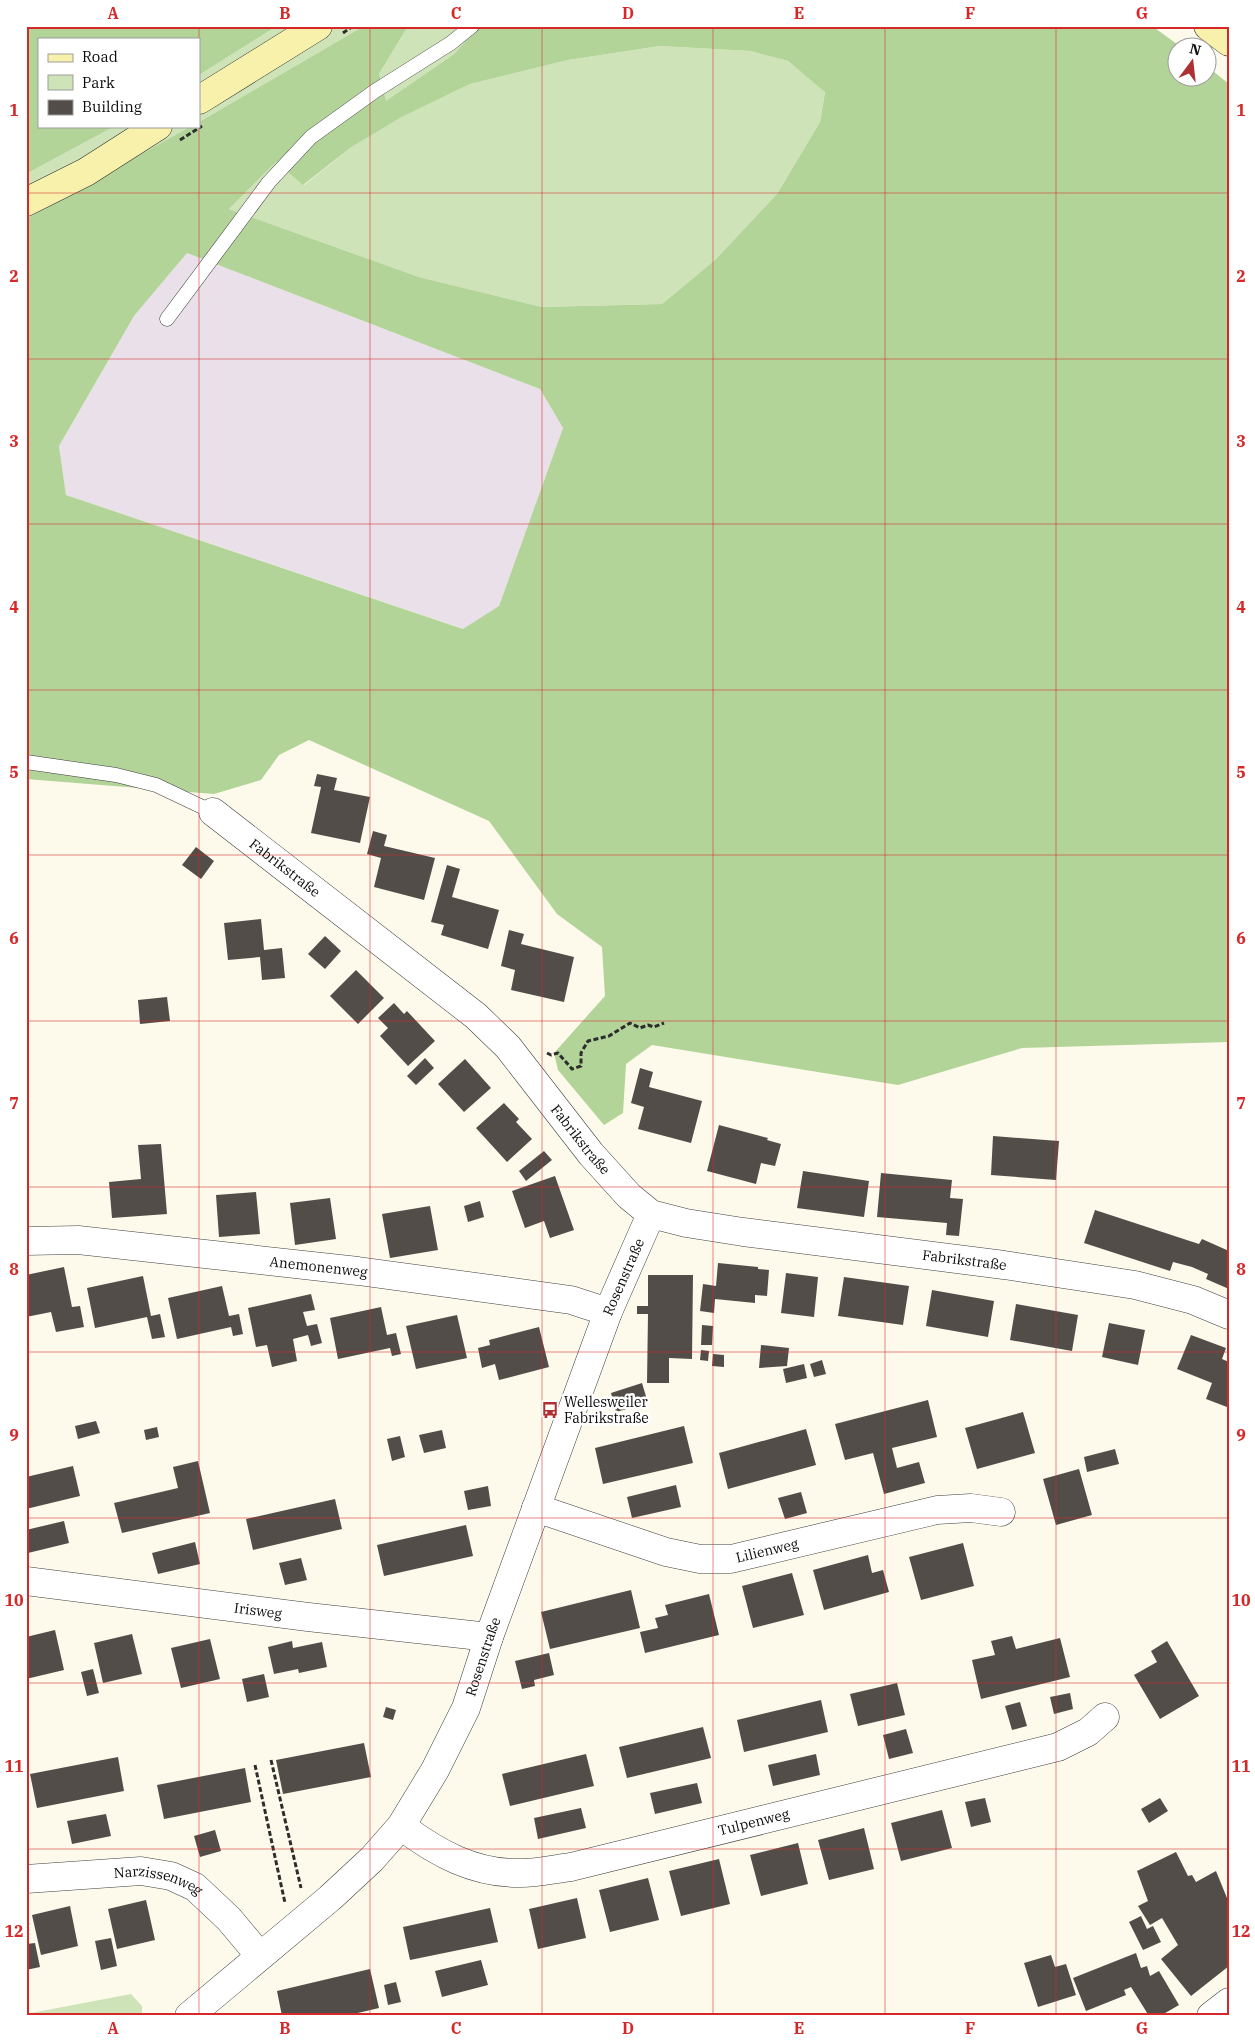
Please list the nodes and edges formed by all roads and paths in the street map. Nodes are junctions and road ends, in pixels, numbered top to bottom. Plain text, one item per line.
1 (353, 26) edge
2 (472, 26) edge
3 (1208, 26) edge
4 (327, 32) edge
5 (1229, 42) edge
6 (201, 113) edge
7 (168, 134) edge
8 (26, 202) edge
9 (167, 319) dead end
10 (26, 762) edge
11 (213, 812) joint
12 (664, 1023) dead end
13 (524, 1068) junction
14 (651, 1214) junction
15 (26, 1241) edge
16 (608, 1312) junction
17 (1229, 1315) edge
18 (536, 1508) junction
19 (1002, 1512) dead end
20 (26, 1581) edge
21 (489, 1637) junction
22 (1105, 1717) dead end
23 (271, 1760) dead end
24 (255, 1764) dead end
25 (401, 1826) junction
26 (26, 1879) edge
27 (301, 1922) junction
28 (260, 1956) junction
29 (1229, 2002) edge
30 (189, 2016) edge
31 (1211, 2016) edge

1 - 4 path
2 - 9 lane
3 - 5 main road
4 - 6 main road
7 - 8 main road
10 - 11 lane, Fabrikstraße
11 - 13 street, Fabrikstraße
12 - 13 path
13 - 14 street, Fabrikstraße
14 - 16 street, Rosenstraße
14 - 17 street, Fabrikstraße
15 - 16 street, Anemonenweg
16 - 18 street, Rosenstraße
18 - 19 street, Lilienweg
18 - 21 street, Rosenstraße
20 - 21 street, Irisweg
21 - 25 street, Rosenstraße
22 - 25 street, Tulpenweg
23 - 27 path
24 - 27 path
25 - 27 street, Rosenstraße
26 - 28 street, Narzissenweg
27 - 28 street, Rosenstraße
28 - 30 street, Rosenstraße
29 - 31 street

